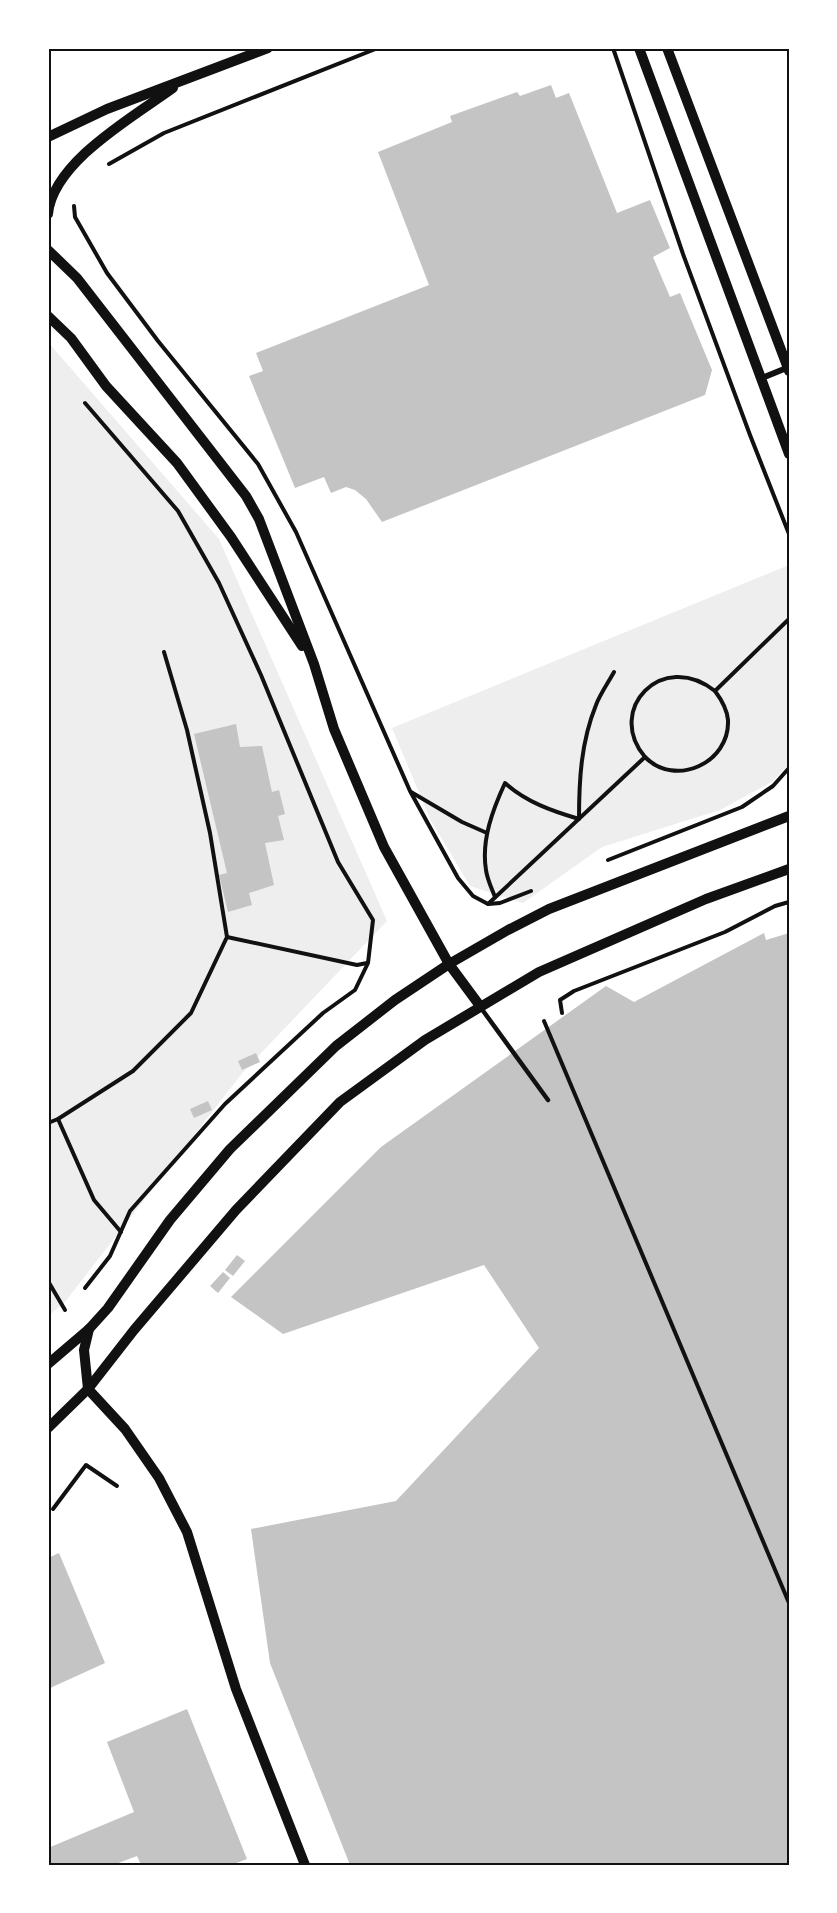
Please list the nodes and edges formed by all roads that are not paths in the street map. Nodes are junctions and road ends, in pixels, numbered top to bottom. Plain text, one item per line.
1 (268, 48) edge
2 (639, 48) edge
3 (667, 48) edge
4 (183, 81) junction
5 (48, 137) edge
6 (48, 214) edge
7 (48, 250) edge
8 (48, 316) edge
9 (789, 368) edge
10 (762, 378) junction
11 (789, 454) edge
12 (314, 664) junction
13 (789, 816) edge
14 (789, 869) edge
15 (450, 964) junction
16 (480, 1006) junction
17 (548, 1100) dead end
18 (89, 1329) junction
19 (48, 1364) edge
20 (88, 1389) junction
21 (48, 1428) edge
22 (305, 1865) edge

1 - 4 street
2 - 10 street
3 - 9 street
4 - 5 street
4 - 6 street
7 - 12 street
8 - 12 street
9 - 10 street
10 - 11 street
12 - 15 street
13 - 15 street
14 - 16 street
15 - 16 street
15 - 18 street
16 - 17 lane
16 - 20 street
18 - 19 street
18 - 20 street
20 - 21 street
20 - 22 street

